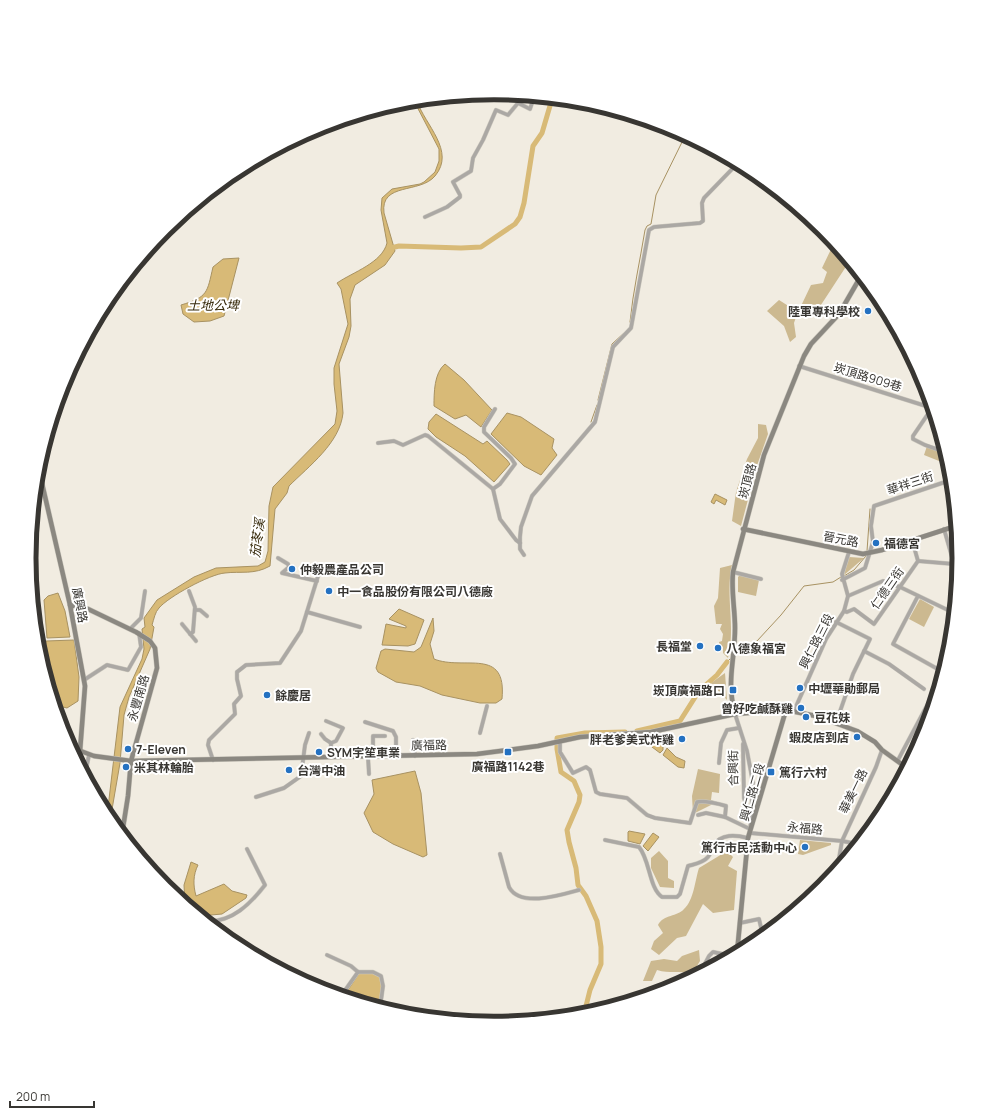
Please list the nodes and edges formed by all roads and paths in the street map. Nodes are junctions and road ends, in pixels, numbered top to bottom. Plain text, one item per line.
1 (532, 102) edge
2 (733, 168) edge
3 (426, 217) dead end
4 (858, 281) edge
5 (799, 366) junction
6 (927, 407) edge
7 (495, 410) dead end
8 (928, 412) edge
9 (378, 443) dead end
10 (938, 450) edge
11 (945, 482) edge
12 (42, 485) edge
13 (493, 489) junction
14 (951, 527) edge
15 (944, 529) junction
16 (744, 530) junction
17 (912, 540) junction
18 (520, 543) junction
19 (849, 552) junction
20 (870, 553) junction
21 (524, 555) dead end
22 (952, 557) edge
23 (278, 558) dead end
24 (918, 561) junction
25 (952, 564) edge
26 (733, 572) junction
27 (319, 573) dead end
28 (761, 579) dead end
29 (842, 580) junction
30 (317, 581) junction
31 (900, 586) junction
32 (145, 591) dead end
33 (189, 591) dead end
34 (848, 596) junction
35 (918, 596) junction
36 (70, 605) junction
37 (195, 610) junction
38 (844, 611) junction
39 (949, 611) edge
40 (307, 612) junction
41 (207, 616) dead end
42 (836, 622) junction
43 (182, 624) dead end
44 (360, 627) dead end
45 (130, 629) junction
46 (138, 633) junction
47 (190, 634) junction
48 (196, 641) dead end
49 (864, 651) junction
50 (938, 669) edge
51 (84, 680) junction
52 (924, 689) dead end
53 (929, 701) edge
54 (487, 706) dead end
55 (786, 710) junction
56 (794, 711) junction
57 (735, 714) junction
58 (326, 721) dead end
59 (365, 722) dead end
60 (836, 723) junction
61 (739, 728) junction
62 (309, 733) dead end
63 (480, 733) dead end
64 (321, 734) dead end
65 (385, 736) dead end
66 (413, 740) dead end
67 (743, 741) junction
68 (560, 742) junction
69 (332, 743) junction
70 (882, 750) junction
71 (80, 751) joint
72 (90, 755) junction
73 (396, 756) junction
74 (415, 756) junction
75 (331, 757) junction
76 (370, 757) junction
77 (303, 758) junction
78 (214, 760) junction
79 (898, 760) junction
80 (131, 761) junction
81 (719, 763) dead end
82 (903, 765) edge
83 (87, 768) edge
84 (369, 774) dead end
85 (256, 797) dead end
86 (698, 815) dead end
87 (725, 817) junction
88 (750, 817) junction
89 (123, 827) edge
90 (750, 831) junction
91 (748, 838) junction
92 (605, 840) dead end
93 (842, 841) junction
94 (852, 843) edge
95 (247, 849) dead end
96 (500, 854) dead end
97 (839, 859) edge
98 (579, 890) dead end
99 (212, 920) edge
100 (740, 923) junction
101 (762, 930) edge
102 (738, 946) edge
103 (724, 954) edge
104 (327, 955) dead end
105 (704, 965) edge
106 (358, 972) junction
107 (344, 991) edge
108 (381, 1002) edge

1 - 3 street
2 - 18 street
4 - 5 street, 崁頂路
5 - 6 street, 崁頂路909巷
5 - 16 street, 崁頂路
7 - 13 street
8 - 10 street, 崁頂路909巷
9 - 13 street
11 - 20 street, 華祥三街
12 - 36 street, 廣興路
13 - 18 street
14 - 15 street, 晉元路
15 - 17 street, 晉元路
15 - 22 street
16 - 19 street, 晉元路
16 - 26 street, 崁頂路
17 - 20 street, 晉元路
17 - 24 street, 仁德三街
18 - 21 street
19 - 20 street, 晉元路
19 - 29 street
20 - 29 street
23 - 30 street
24 - 25 street
24 - 31 street, 仁德三街
26 - 28 street
26 - 57 street, 崁頂路
27 - 30 street
29 - 34 street
30 - 40 street
31 - 34 street
31 - 35 street
31 - 38 street, 仁德三街
32 - 45 street
33 - 37 street
34 - 38 street, 興仁路三段
35 - 39 street
35 - 50 street
36 - 45 street
36 - 51 street, 廣興路
37 - 41 street
37 - 47 street
38 - 42 street, 興仁路三段
40 - 44 street
40 - 78 street
42 - 49 street
42 - 56 street, 興仁路三段
43 - 47 street
45 - 46 street
46 - 51 street
46 - 80 street, 永豐南路
47 - 48 street
49 - 52 street
49 - 60 street
51 - 71 street, 廣興路
53 - 79 street
54 - 63 street
55 - 56 street, 廣福路
55 - 57 street, 廣福路
55 - 90 street, 興仁路二段
56 - 60 street, 廣福路
57 - 61 street
57 - 68 street, 廣福路
58 - 69 street
59 - 73 street
60 - 70 street, 廣福路
61 - 67 street
61 - 81 street
62 - 77 street
64 - 69 street
65 - 76 street
66 - 74 street
67 - 88 street, 合興街
67 - 88 street
68 - 74 street, 廣福路
68 - 87 street
69 - 75 street
70 - 79 street, 廣福路
70 - 93 street, 華美一路
71 - 72 street
72 - 80 street, 廣福路
72 - 83 street
73 - 74 street, 廣福路
73 - 76 street, 廣福路
75 - 76 street, 廣福路
75 - 77 street, 廣福路
76 - 84 street
77 - 78 street, 廣福路
77 - 85 street
78 - 80 street, 廣福路
79 - 82 street, 廣福路
80 - 89 street, 永豐南路
86 - 87 street
87 - 90 street
88 - 90 street
90 - 91 street, 興仁路二段
90 - 93 street, 永福路
91 - 92 street
91 - 100 street, 興仁路二段
93 - 94 street, 永福路
93 - 97 street, 華美一路
95 - 99 street
96 - 98 street
100 - 101 street
100 - 102 street, 興仁路二段
103 - 105 street
104 - 106 street
106 - 107 street
106 - 108 street

